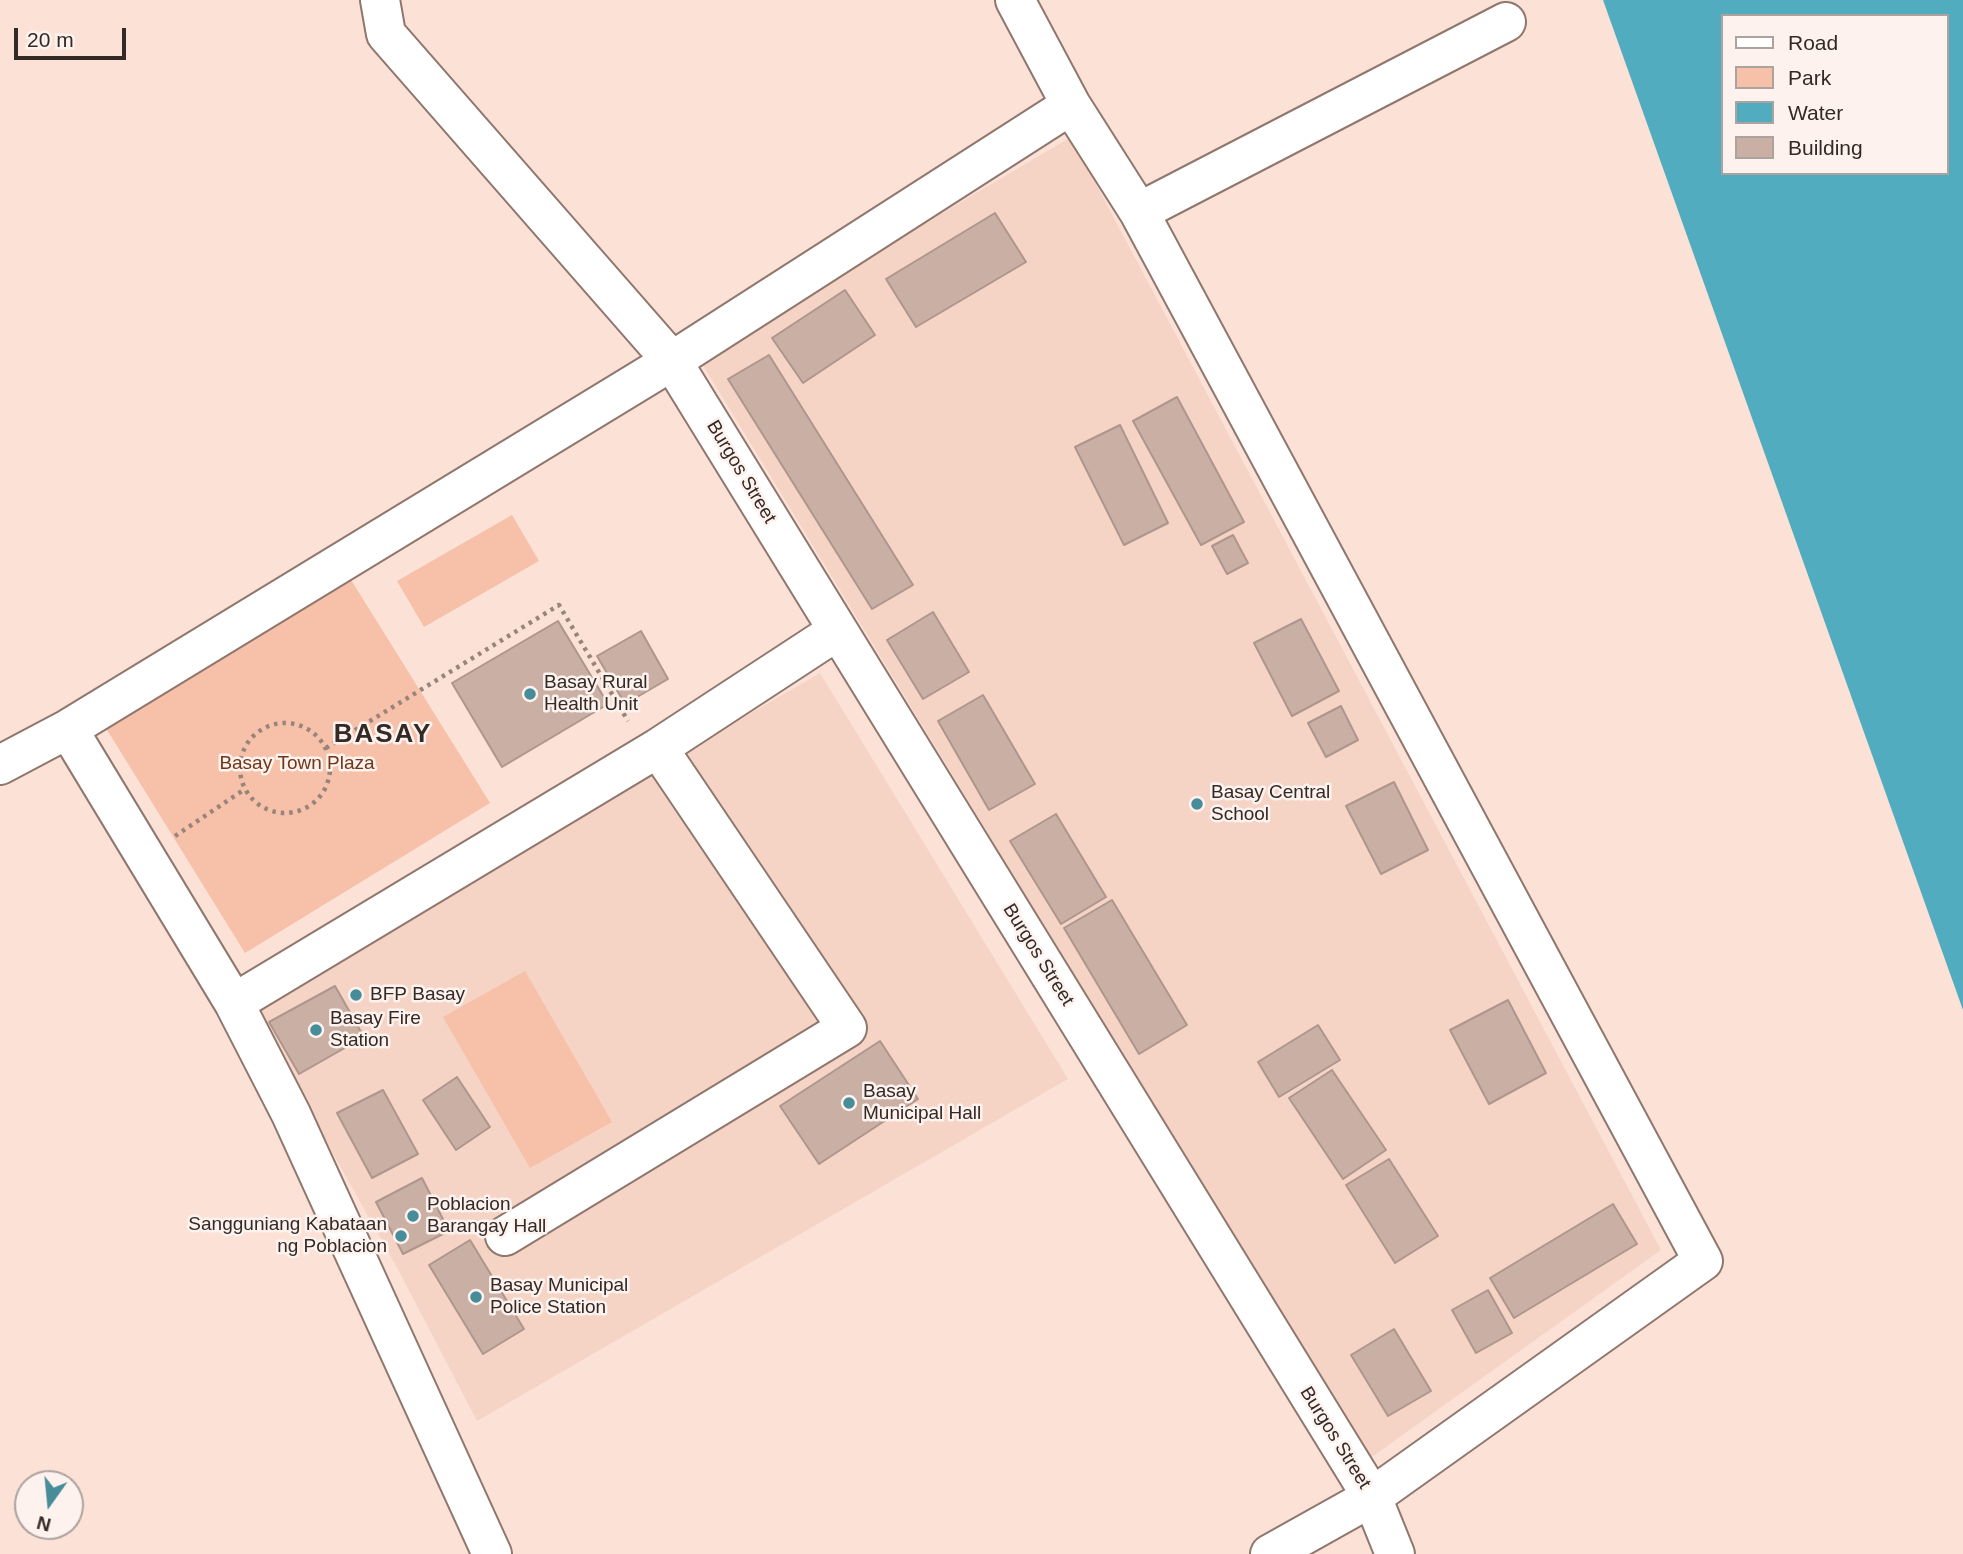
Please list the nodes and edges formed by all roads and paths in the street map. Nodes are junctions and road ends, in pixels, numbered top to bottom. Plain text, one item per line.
1 (380, 0) edge
2 (1015, 0) edge
3 (1506, 22) dead end
4 (1071, 105) junction
5 (1139, 212) junction
6 (672, 361) junction
7 (837, 631) junction
8 (68, 729) junction
9 (326, 748) junction
10 (653, 751) junction
11 (0, 765) edge
12 (245, 789) junction
13 (145, 856) junction
14 (234, 1003) junction
15 (505, 1237) dead end
16 (1372, 1497) junction
17 (492, 1554) edge
18 (1270, 1554) edge
19 (1395, 1554) edge

1 - 6 street, Burgos Street
2 - 4 street
3 - 5 street
4 - 5 street
4 - 6 street
5 - 16 street
6 - 7 street, Burgos Street
6 - 8 street
7 - 10 street
7 - 16 street, Burgos Street
8 - 11 street
8 - 13 street
9 - 10 path
9 - 12 path
9 - 12 path
10 - 14 street
10 - 15 street
12 - 13 path
13 - 14 street
14 - 17 street
16 - 18 street
16 - 19 street, Burgos Street

